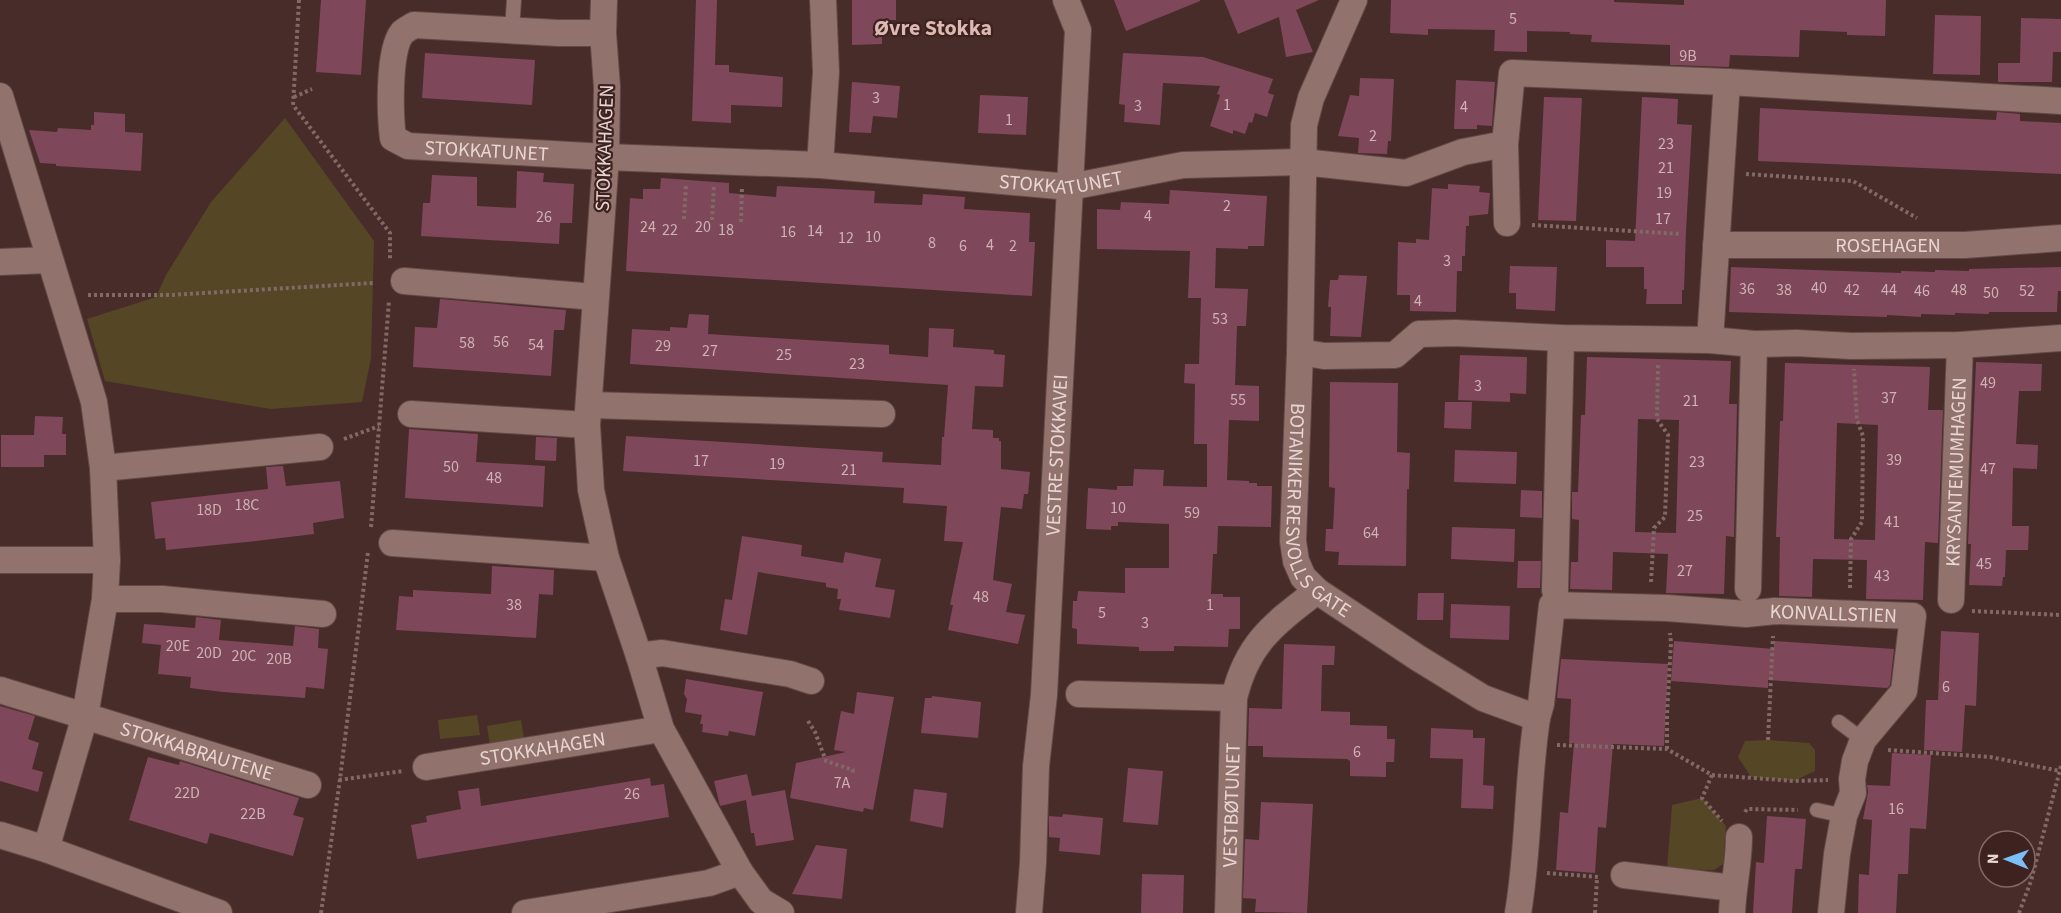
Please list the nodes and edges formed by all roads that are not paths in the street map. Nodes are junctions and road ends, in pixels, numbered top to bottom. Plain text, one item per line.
1 (514, 0) edge
2 (604, 0) edge
3 (823, 0) edge
4 (1066, 0) edge
5 (1354, 0) edge
6 (512, 30) junction
7 (603, 33) junction
8 (1727, 82) junction
9 (0, 96) edge
10 (2061, 101) edge
11 (1505, 144) junction
12 (606, 157) junction
13 (1303, 162) junction
14 (820, 165) junction
15 (1070, 187) junction
16 (1507, 223) road end
17 (2061, 238) edge
18 (1716, 245) junction
19 (49, 261) junction
20 (0, 262) edge
21 (394, 280) road end
22 (595, 297) junction
23 (1561, 338) junction
24 (2061, 338) edge
25 (1710, 340) junction
26 (1754, 344) junction
27 (1960, 345) junction
28 (1300, 352) junction
29 (411, 414) road end
30 (882, 414) dead end
31 (589, 416) junction
32 (320, 447) road end
33 (103, 468) junction
34 (377, 542) road end
35 (606, 558) junction
36 (0, 560) edge
37 (107, 560) junction
38 (1748, 589) dead end
39 (1555, 590) dead end
40 (1317, 591) junction
41 (105, 599) junction
42 (1960, 606) road end
43 (323, 614) dead end
44 (639, 656) junction
45 (811, 681) dead end
46 (0, 690) edge
47 (1079, 694) dead end
48 (1234, 698) junction
49 (85, 716) junction
50 (1536, 718) junction
51 (1839, 722) dead end
52 (661, 729) junction
53 (1863, 740) junction
54 (426, 768) road end
55 (308, 785) road end
56 (1817, 810) dead end
57 (1844, 816) junction
58 (0, 836) edge
59 (1739, 837) dead end
60 (46, 849) junction
61 (740, 872) junction
62 (1624, 875) road end
63 (1733, 888) junction
64 (219, 913) edge
65 (525, 913) edge
66 (781, 913) edge
67 (1029, 913) edge
68 (1228, 913) edge
69 (1518, 913) edge
70 (1732, 913) edge
71 (1831, 913) edge

1 - 6 lane
2 - 7 street, STOKKAHAGEN
3 - 14 street
4 - 15 street, VESTRE STOKKAVEI
5 - 13 street, BOTANIKER RESVOLLS GATE
6 - 7 street, STOKKATUNET
6 - 12 street, STOKKATUNET
7 - 12 street, STOKKAHAGEN
8 - 10 street
8 - 11 street
8 - 18 street
9 - 19 street
11 - 13 street
11 - 16 street
12 - 14 street, STOKKATUNET
12 - 22 street, STOKKAHAGEN
13 - 15 street, STOKKATUNET
13 - 28 street, BOTANIKER RESVOLLS GATE
14 - 15 street, STOKKATUNET
15 - 67 street, VESTRE STOKKAVEI
17 - 18 street, ROSEHAGEN
18 - 25 street
19 - 20 street
19 - 33 street
21 - 22 street
22 - 31 street, STOKKAHAGEN
23 - 25 street
23 - 28 street
23 - 39 street
24 - 27 street
25 - 26 street
26 - 27 street
26 - 38 street
27 - 42 street, KRYSANTEMUMHAGEN
28 - 40 street, BOTANIKER RESVOLLS GATE
29 - 31 street
30 - 31 street
31 - 35 street, STOKKAHAGEN
32 - 33 street
33 - 37 street
34 - 35 street
35 - 44 street, STOKKAHAGEN
36 - 37 street
37 - 41 street
40 - 48 street, VESTBØTUNET
40 - 50 street, BOTANIKER RESVOLLS GATE
41 - 43 street
41 - 49 street
44 - 45 street
44 - 52 street, STOKKAHAGEN
46 - 49 street, STOKKABRAUTENE
47 - 48 street
48 - 68 street, VESTBØTUNET
49 - 55 street, STOKKABRAUTENE
49 - 60 street
50 - 53 street, KONVALLSTIEN
50 - 69 street
51 - 53 lane
52 - 54 street, STOKKAHAGEN
52 - 61 street, STOKKAHAGEN
53 - 57 street, KONVALLSTIEN
56 - 57 lane
57 - 71 street, KONVALLSTIEN
58 - 60 street
59 - 63 street
60 - 64 street
61 - 65 street
61 - 66 street, STOKKAHAGEN
62 - 63 street
63 - 70 street

